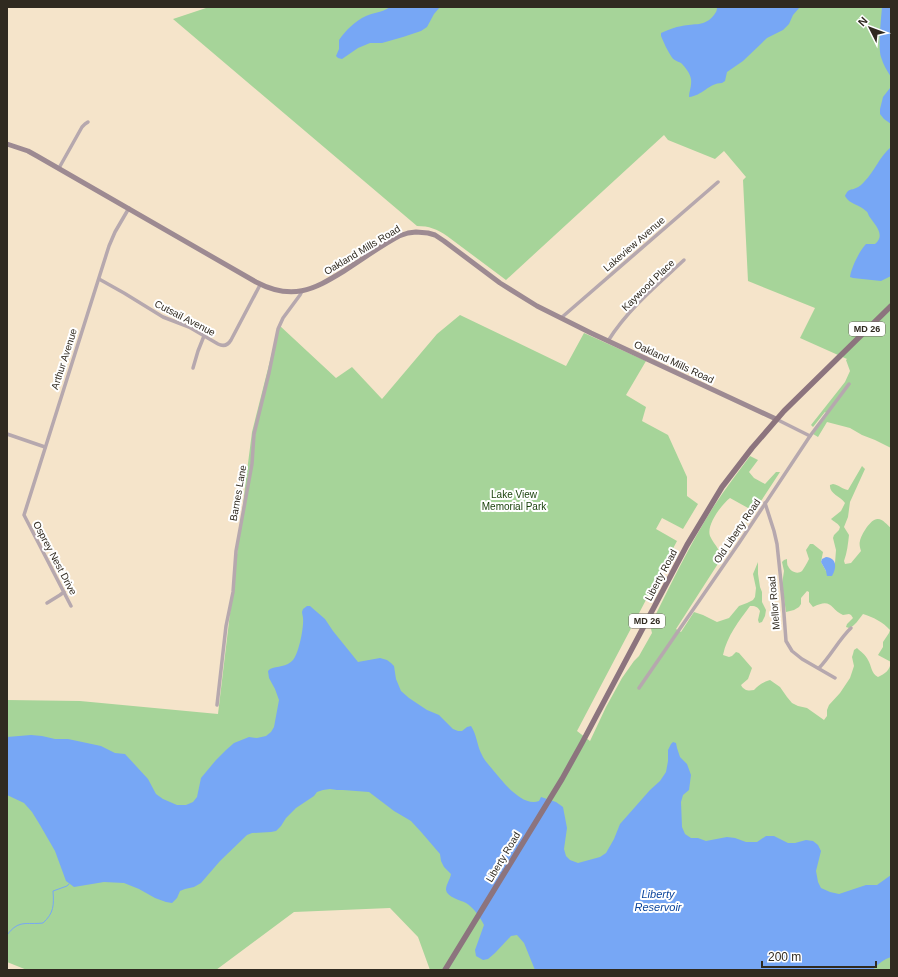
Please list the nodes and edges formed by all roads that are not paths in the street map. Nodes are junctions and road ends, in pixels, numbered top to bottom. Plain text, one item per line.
1 (88, 122) dead end
2 (7, 144) edge
3 (59, 168) junction
4 (718, 182) dead end
5 (129, 208) junction
6 (684, 260) dead end
7 (99, 278) junction
8 (260, 285) junction
9 (302, 291) junction
10 (891, 306) edge
11 (561, 318) junction
12 (204, 336) junction
13 (608, 341) junction
14 (193, 368) dead end
15 (848, 384) dead end
16 (776, 419) junction
17 (7, 434) edge
18 (810, 436) junction
19 (45, 447) junction
20 (765, 503) junction
21 (25, 518) joint
22 (64, 592) junction
23 (47, 602) dead end
24 (71, 606) dead end
25 (851, 628) dead end
26 (819, 668) junction
27 (835, 678) dead end
28 (639, 688) dead end
29 (217, 705) dead end
30 (445, 970) edge

1 - 3 street
2 - 3 street, Oakland Mills Road
3 - 5 street, Oakland Mills Road
4 - 11 street, Lakeview Avenue
5 - 7 street, Arthur Avenue
5 - 8 street, Oakland Mills Road
6 - 13 street, Kaywood Place
7 - 12 street, Cutsail Avenue
7 - 19 street, Arthur Avenue
8 - 9 street, Oakland Mills Road
8 - 12 street, Cutsail Avenue
9 - 11 street, Oakland Mills Road
9 - 29 street, Barnes Lane
10 - 16 main road, Liberty Road / MD 26
11 - 13 street, Oakland Mills Road
12 - 14 street
13 - 16 street, Oakland Mills Road
15 - 18 street, Old Liberty Road
16 - 18 street, Oakland Mills Road
16 - 30 main road, Liberty Road / MD 26
17 - 19 street
18 - 20 street, Old Liberty Road
19 - 21 street, Arthur Avenue
20 - 26 street, Mellor Road
20 - 28 street, Old Liberty Road
21 - 22 street, Osprey Nest Drive
22 - 23 street
22 - 24 street, Osprey Nest Drive
25 - 26 street
26 - 27 street, Mellor Road

